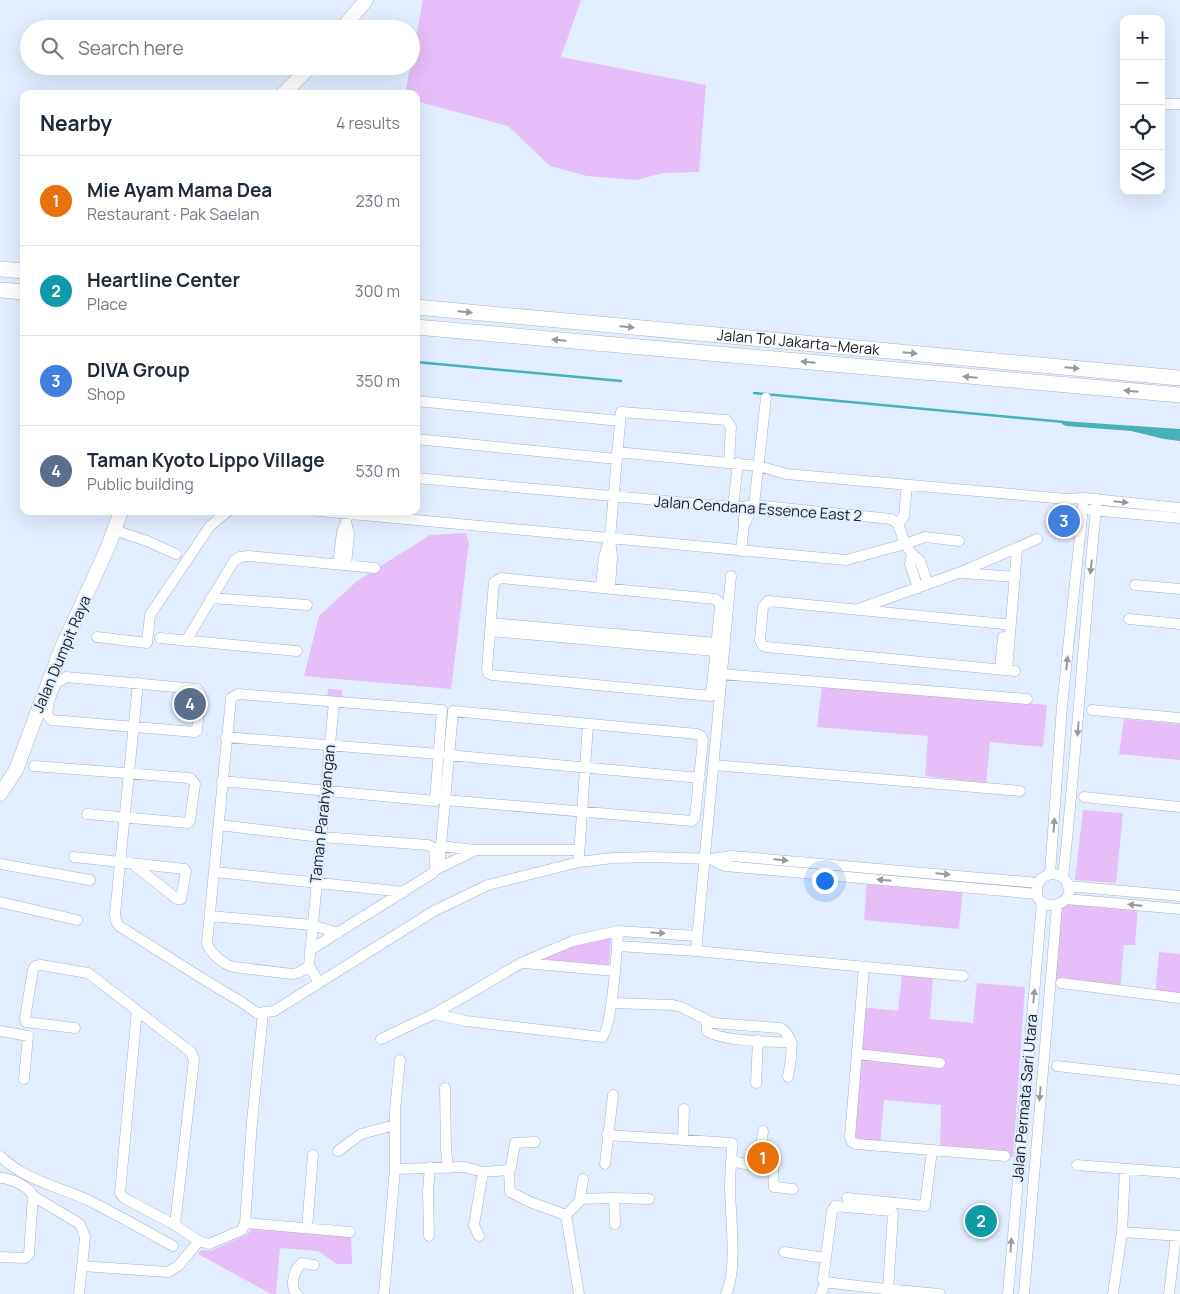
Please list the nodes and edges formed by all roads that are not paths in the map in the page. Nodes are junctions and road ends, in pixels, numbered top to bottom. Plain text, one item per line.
1 (366, 0) edge
2 (349, 20) edge
3 (301, 75) edge
4 (287, 90) edge
5 (1165, 104) edge
6 (1180, 104) edge
7 (0, 269) edge
8 (20, 271) edge
9 (0, 290) edge
10 (20, 292) edge
11 (420, 307) edge
12 (420, 327) edge
13 (1180, 378) edge
14 (1180, 396) edge
15 (766, 398) dead end
16 (420, 401) edge
17 (620, 421) junction
18 (420, 439) edge
19 (617, 455) junction
20 (734, 463) junction
21 (759, 466) junction
22 (420, 478) edge
23 (907, 485) junction
24 (614, 497) junction
25 (1084, 498) junction
26 (1067, 499) junction
27 (754, 505) junction
28 (1097, 505) junction
29 (738, 507) junction
30 (1180, 508) edge
31 (1083, 509) junction
32 (120, 515) edge
33 (223, 515) edge
34 (346, 516) edge
35 (1180, 518) edge
36 (898, 524) junction
37 (744, 525) junction
38 (114, 530) junction
39 (610, 538) junction
40 (1037, 539) dead end
41 (959, 540) dead end
42 (905, 544) junction
43 (1017, 549) junction
44 (741, 552) junction
45 (176, 554) dead end
46 (342, 565) junction
47 (375, 568) dead end
48 (962, 572) junction
49 (731, 576) dead end
50 (1012, 577) junction
51 (1135, 585) dead end
52 (923, 586) junction
53 (606, 588) junction
54 (1180, 589) edge
55 (211, 598) junction
56 (307, 605) dead end
57 (857, 609) junction
58 (1129, 619) dead end
59 (1004, 624) junction
60 (1180, 624) edge
61 (491, 627) junction
62 (97, 638) dead end
63 (160, 638) dead end
64 (186, 641) junction
65 (716, 647) junction
66 (296, 651) dead end
67 (1007, 670) junction
68 (722, 674) junction
69 (138, 683) junction
70 (1027, 699) dead end
71 (334, 702) junction
72 (1092, 710) dead end
73 (1180, 718) edge
74 (588, 725) junction
75 (133, 728) junction
76 (226, 737) junction
77 (331, 746) junction
78 (444, 755) junction
79 (714, 765) junction
80 (34, 766) dead end
81 (585, 767) junction
82 (128, 773) junction
83 (700, 778) junction
84 (222, 781) junction
85 (326, 790) junction
86 (1020, 791) dead end
87 (0, 794) edge
88 (1084, 797) dead end
89 (445, 800) junction
90 (1180, 807) edge
91 (582, 812) junction
92 (87, 814) dead end
93 (124, 817) junction
94 (219, 825) junction
95 (321, 837) junction
96 (441, 846) junction
97 (476, 850) junction
98 (579, 850) junction
99 (74, 857) dead end
100 (708, 859) junction
101 (579, 862) junction
102 (120, 863) junction
103 (0, 864) edge
104 (134, 865) junction
105 (215, 872) junction
106 (1050, 874) junction
107 (90, 880) dead end
108 (1066, 881) junction
109 (316, 882) junction
110 (1038, 883) junction
111 (1118, 890) junction
112 (404, 892) junction
113 (1180, 896) edge
114 (1040, 898) junction
115 (1066, 899) junction
116 (0, 902) edge
117 (1117, 904) junction
118 (1057, 906) junction
119 (1180, 909) edge
120 (210, 916) junction
121 (77, 920) dead end
122 (312, 925) junction
123 (618, 931) junction
124 (338, 933) junction
125 (697, 936) junction
126 (618, 946) junction
127 (310, 950) junction
128 (696, 951) junction
129 (523, 962) junction
130 (309, 966) junction
131 (864, 967) junction
132 (615, 970) junction
133 (963, 976) dead end
134 (319, 983) junction
135 (1061, 983) dead end
136 (1180, 998) edge
137 (612, 1003) junction
138 (137, 1010) junction
139 (263, 1013) junction
140 (434, 1014) junction
141 (706, 1020) junction
142 (75, 1028) dead end
143 (0, 1031) edge
144 (381, 1039) dead end
145 (758, 1040) junction
146 (792, 1043) junction
147 (856, 1054) junction
148 (400, 1060) dead end
149 (940, 1063) dead end
150 (1057, 1066) dead end
151 (788, 1077) dead end
152 (24, 1079) dead end
153 (1180, 1080) edge
154 (756, 1083) dead end
155 (445, 1088) dead end
156 (613, 1095) dead end
157 (684, 1109) dead end
158 (395, 1125) junction
159 (763, 1131) dead end
160 (607, 1135) junction
161 (683, 1139) junction
162 (535, 1142) dead end
163 (932, 1150) junction
164 (338, 1151) dead end
165 (313, 1155) dead end
166 (0, 1156) edge
167 (1005, 1156) dead end
168 (1018, 1159) junction
169 (731, 1161) junction
170 (1034, 1161) junction
171 (605, 1164) dead end
172 (1077, 1165) dead end
173 (758, 1166) junction
174 (430, 1167) junction
175 (448, 1168) junction
176 (394, 1169) junction
177 (1125, 1169) junction
178 (509, 1170) junction
179 (483, 1172) junction
180 (1180, 1173) edge
181 (0, 1178) edge
182 (583, 1179) dead end
183 (793, 1189) dead end
184 (33, 1196) junction
185 (614, 1198) junction
186 (847, 1198) dead end
187 (580, 1199) junction
188 (649, 1199) dead end
189 (566, 1215) junction
190 (245, 1223) junction
191 (615, 1224) dead end
192 (175, 1225) junction
193 (307, 1228) junction
194 (350, 1232) dead end
195 (1122, 1232) junction
196 (429, 1236) dead end
197 (478, 1236) dead end
198 (1178, 1236) edge
199 (196, 1244) junction
200 (173, 1246) dead end
201 (784, 1252) dead end
202 (0, 1257) edge
203 (825, 1258) junction
204 (314, 1265) dead end
205 (82, 1266) junction
206 (825, 1282) junction
207 (887, 1292) edge
208 (79, 1294) edge
209 (297, 1294) edge
210 (384, 1294) edge
211 (579, 1294) edge
212 (726, 1294) edge
213 (822, 1294) edge
214 (940, 1294) edge
215 (1008, 1294) edge
216 (1024, 1294) edge
217 (1113, 1294) edge
218 (1169, 1294) edge

1 - 2 main road
3 - 4 main road
5 - 6 street
7 - 8 highway
9 - 10 highway
11 -> 13 highway, Jalan Tol Jakarta–Merak
14 -> 12 highway, Jalan Tol Jakarta–Merak
15 - 21 street
16 - 17 street
17 - 19 street
17 - 20 street
18 - 19 street
19 - 20 street
19 - 24 street
20 - 21 street
20 - 29 street
21 - 23 street
21 - 27 street
22 - 24 street, Jalan Cendana Essence East 2
23 - 26 street
23 - 36 street
24 - 29 street, Jalan Cendana Essence East 2
24 - 39 street
25 - 26 street
25 - 28 street
25 - 31 street
26 - 31 street
27 - 29 street, Jalan Cendana Essence East 2
27 - 36 street, Jalan Cendana Essence East 2
27 - 37 street
28 -> 30 street
28 - 31 street
28 - 35 street
28 -> 108 street
29 - 37 street
106 -> 31 street
32 - 38 main road, Jalan Dumpit Raya
33 - 62 street
34 - 39 street
34 - 46 street
36 - 42 street
37 - 44 street
38 - 45 street
38 - 87 main road, Jalan Dumpit Raya
39 - 44 street
39 - 53 street
40 - 43 street
41 - 42 street
42 - 44 street
42 - 52 street
43 - 48 street
43 - 50 street
46 - 47 street
46 - 55 street
48 - 50 street
48 - 52 street
49 - 68 street
50 - 59 street
50 - 67 street
51 - 54 street
52 - 57 street
53 - 61 street
53 - 65 street
55 - 56 street
55 - 64 street
57 - 59 street
57 - 67 street
58 - 60 street
59 - 67 street
61 - 65 street
61 - 65 street
63 - 64 street
64 - 66 street
68 - 70 street
68 - 79 street
69 - 75 street
69 - 75 street
69 - 75 street
71 - 76 street
71 - 77 street, Taman Parahyangan
71 - 78 street
72 - 73 street
74 - 78 street
74 - 81 street
74 - 83 street
75 - 82 street
76 - 77 street
76 - 84 street
77 - 78 street
77 - 85 street, Taman Parahyangan
78 - 81 street
78 - 85 street
78 - 89 street
79 - 86 street
79 - 100 street
80 - 82 street
81 - 83 street
81 - 91 street
82 - 93 street
82 - 93 street
83 - 91 street
84 - 85 street
84 - 94 street
85 - 95 street, Taman Parahyangan
88 - 90 street
89 - 91 street
89 - 96 street
91 - 98 street
92 - 93 street
93 - 102 street
94 - 95 street
94 - 105 street
95 - 109 street, Taman Parahyangan
95 - 112 street
96 - 97 street
96 - 97 street
97 - 98 street
98 - 101 street
99 - 102 street
100 - 101 street
100 -> 110 street
114 -> 100 street
100 - 125 street
101 - 134 street
102 - 104 street
102 - 139 street
103 - 107 street
104 - 104 street
105 - 109 street
105 - 120 street
106 - 108 street
106 - 110 street
108 - 111 street
108 - 115 street
109 - 112 street
109 - 122 street, Taman Parahyangan
110 - 114 street
111 - 113 street
111 - 117 street
112 - 124 street
114 - 118 street
168 -> 114 street, Jalan Permata Sari Utara
115 - 117 street
115 - 118 street
116 - 121 street
119 -> 117 street
118 -> 170 street, Jalan Permata Sari Utara
120 - 122 street
120 - 130 street
122 - 124 street
122 - 127 street, Taman Parahyangan
123 -> 125 street
123 - 126 street
123 - 129 street
124 - 127 street
125 - 128 street
126 - 128 street
126 - 132 street
127 - 130 street, Taman Parahyangan
128 - 131 street
129 - 132 street
129 - 140 street
130 - 134 street
131 - 133 street
131 - 147 street
132 - 137 street
134 - 139 street
135 - 136 street
137 - 140 street
137 - 141 street
138 - 142 street
138 - 192 street
138 - 192 street
139 - 190 street
140 - 144 street
141 - 145 street
141 - 146 street
143 - 152 street
145 - 146 street
145 - 154 street
146 - 151 street
147 - 149 street
147 - 163 street
148 - 158 street
150 - 153 street
155 - 175 street
156 - 160 street
157 - 161 street
158 - 164 street
158 - 176 street
159 - 173 street
160 - 161 street
160 - 171 street
161 - 169 street
162 - 178 street
163 - 167 street
163 - 186 street
165 - 193 street
166 - 200 street
168 - 170 street
215 -> 168 street, Jalan Permata Sari Utara
169 - 173 street
169 - 212 street
170 - 216 street, Jalan Permata Sari Utara
172 - 177 street
173 - 183 street
174 - 175 street
174 - 176 street
174 - 196 street
175 - 179 street
176 - 210 street
177 - 180 street
177 - 195 street
178 - 179 street
178 - 189 street
179 - 197 street
181 - 184 street
182 - 187 street
184 - 202 street
184 - 205 street
185 - 187 street
185 - 188 street
185 - 191 street
187 - 189 street
189 - 211 street
190 - 193 street
190 - 199 street
192 - 199 street
193 - 194 street
195 - 198 street
195 - 217 street
198 - 218 street
199 - 205 street
201 - 203 street
203 - 206 street
203 - 207 street
204 - 209 street
205 - 208 street
206 - 207 street
206 - 213 street
207 - 214 street

